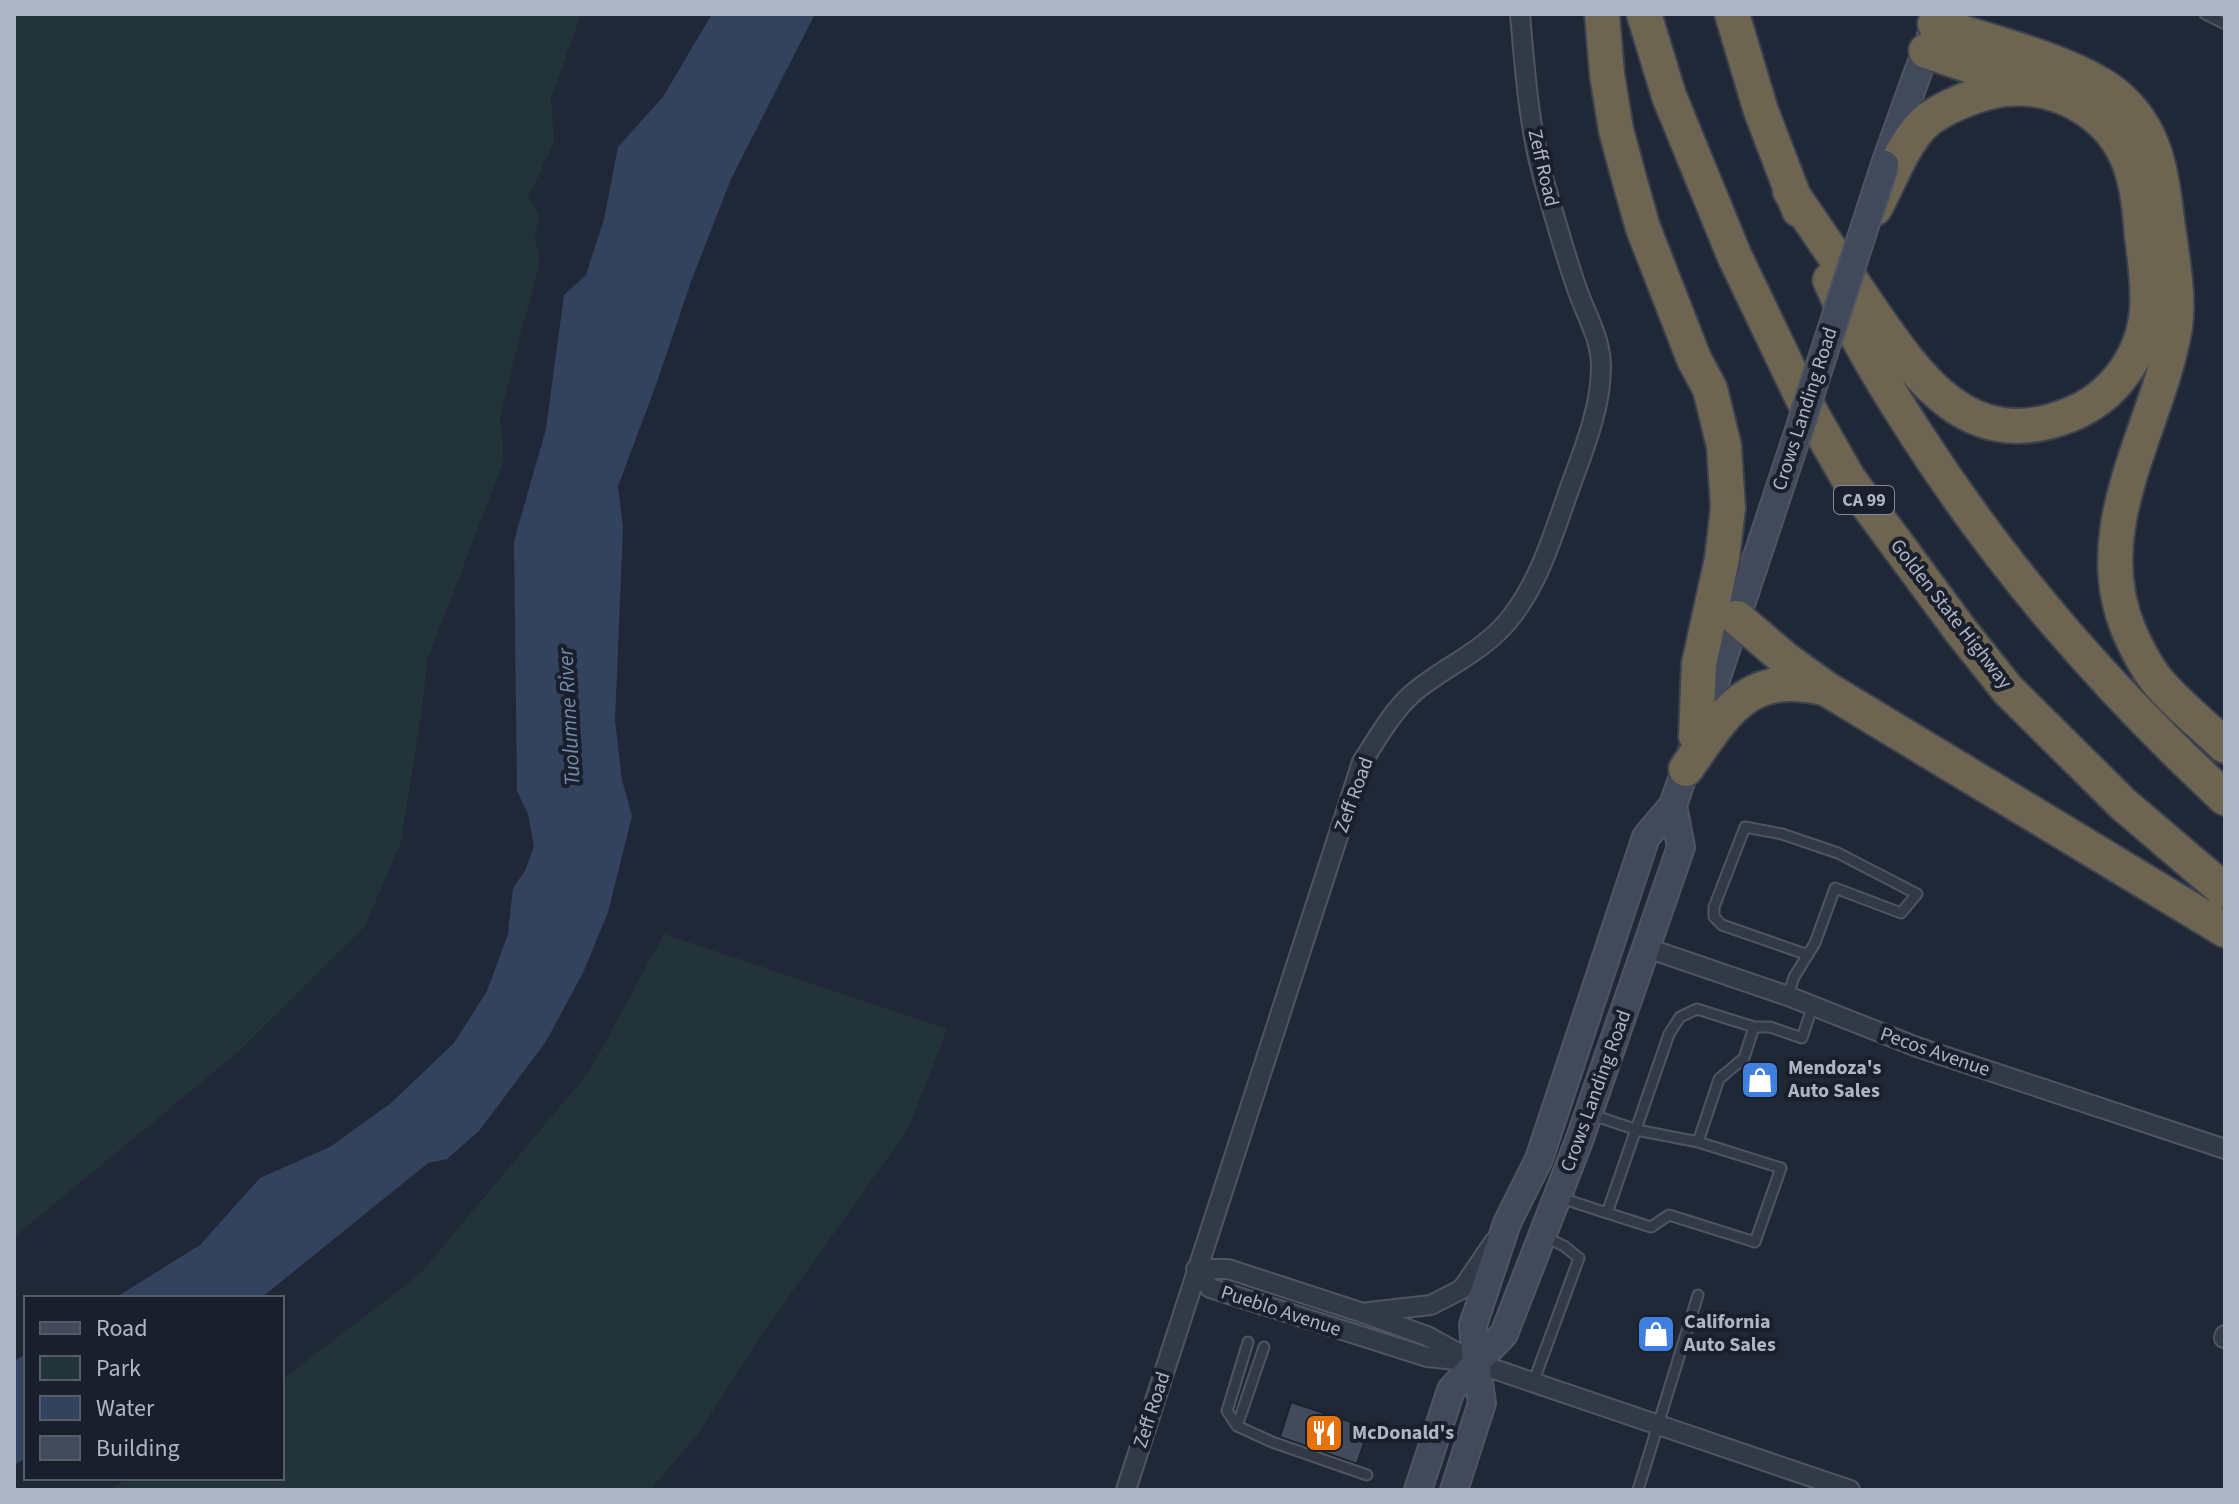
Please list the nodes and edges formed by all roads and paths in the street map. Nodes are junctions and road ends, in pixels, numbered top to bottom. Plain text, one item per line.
1 (1520, 14) edge
2 (1602, 14) edge
3 (1644, 14) edge
4 (1732, 14) edge
5 (2205, 14) edge
6 (2225, 24) edge
7 (1933, 29) edge
8 (2046, 91) junction
9 (1890, 167) junction
10 (1790, 191) junction
11 (1864, 229) joint
12 (1737, 618) junction
13 (1825, 688) junction
14 (1696, 736) junction
15 (2225, 746) edge
16 (1686, 769) junction
17 (2225, 798) edge
18 (1673, 805) junction
19 (2225, 891) edge
20 (2225, 930) edge
21 (1647, 948) junction
22 (1808, 955) junction
23 (1788, 996) junction
24 (1813, 1005) junction
25 (1754, 1027) junction
26 (1588, 1113) junction
27 (1637, 1130) junction
28 (1698, 1142) junction
29 (2225, 1149) edge
30 (1557, 1197) junction
31 (1607, 1213) junction
32 (1507, 1223) junction
33 (1543, 1236) junction
34 (1196, 1269) junction
35 (1698, 1295) dead end
36 (1363, 1313) junction
37 (1248, 1342) dead end
38 (1264, 1347) dead end
39 (1476, 1363) junction
40 (1533, 1383) junction
41 (1237, 1426) junction
42 (1659, 1426) junction
43 (1367, 1475) dead end
44 (1126, 1490) edge
45 (1418, 1490) edge
46 (1454, 1490) edge
47 (1638, 1490) edge
48 (1850, 1490) edge

1 - 34 street, Zeff Road
2 - 14 highway
3 - 19 highway, Golden State Highway / CA 99
4 - 10 highway
5 - 6 lane
7 - 8 highway
7 - 9 main road
7 - 15 highway
8 - 9 highway
8 - 10 highway
9 - 11 highway, bridge
10 - 17 highway
11 - 12 main road, Crows Landing Road, bridge
12 - 13 highway
12 - 14 main road, Crows Landing Road
13 - 16 highway
13 - 20 highway
14 - 16 main road, Crows Landing Road
16 - 18 main road, Crows Landing Road
18 - 21 main road, Crows Landing Road
18 - 32 main road, Crows Landing Road
21 - 23 street, Pecos Avenue
21 - 26 main road, Crows Landing Road
22 - 22 lane
22 - 23 lane
23 - 24 street, Pecos Avenue
24 - 25 lane
24 - 29 street, Pecos Avenue
25 - 27 lane
25 - 28 lane
26 - 27 lane
26 - 30 main road, Crows Landing Road
27 - 28 lane
27 - 31 lane
28 - 31 lane
30 - 31 lane
30 - 33 main road, Crows Landing Road
32 - 36 street
32 - 39 main road, Crows Landing Road
33 - 39 main road, Crows Landing Road
33 - 40 lane
34 - 36 street, Pueblo Avenue
34 - 39 street, Pueblo Avenue
34 - 44 street, Zeff Road
35 - 42 lane
36 - 39 street, Pueblo Avenue
37 - 41 lane
38 - 41 lane
39 - 40 street, Pueblo Avenue
39 - 45 main road, Crows Landing Road
39 - 46 main road, Crows Landing Road
40 - 42 street, Pueblo Avenue
41 - 43 lane
42 - 47 lane
42 - 48 street, Pueblo Avenue

